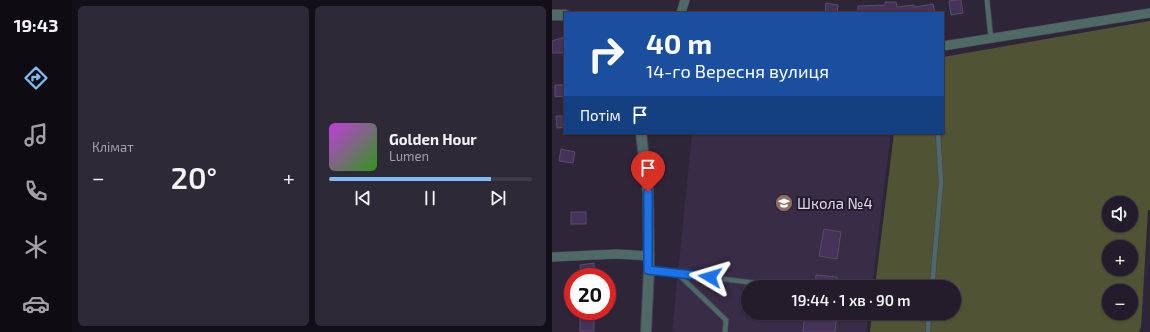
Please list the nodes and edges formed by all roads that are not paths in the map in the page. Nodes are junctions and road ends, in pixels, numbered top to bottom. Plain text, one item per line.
1 (685, 0) edge
2 (987, 0) edge
3 (681, 12) edge
4 (1150, 13) edge
5 (552, 15) edge
6 (564, 15) edge
7 (991, 39) junction
8 (944, 46) edge
9 (641, 134) edge
10 (938, 134) edge
11 (649, 256) junction
12 (552, 257) edge
13 (648, 270) junction
14 (678, 274) junction
15 (933, 280) edge
16 (741, 281) edge
17 (929, 320) edge
18 (646, 332) edge
19 (725, 332) edge
20 (928, 332) edge

1 - 3 street
2 - 7 lane
4 - 7 street
5 - 6 street
7 - 8 street
9 - 11 street
10 - 15 lane
11 - 12 street
11 - 13 street
13 - 14 lane
13 - 18 street
14 - 16 lane
14 - 19 lane
17 - 20 lane

